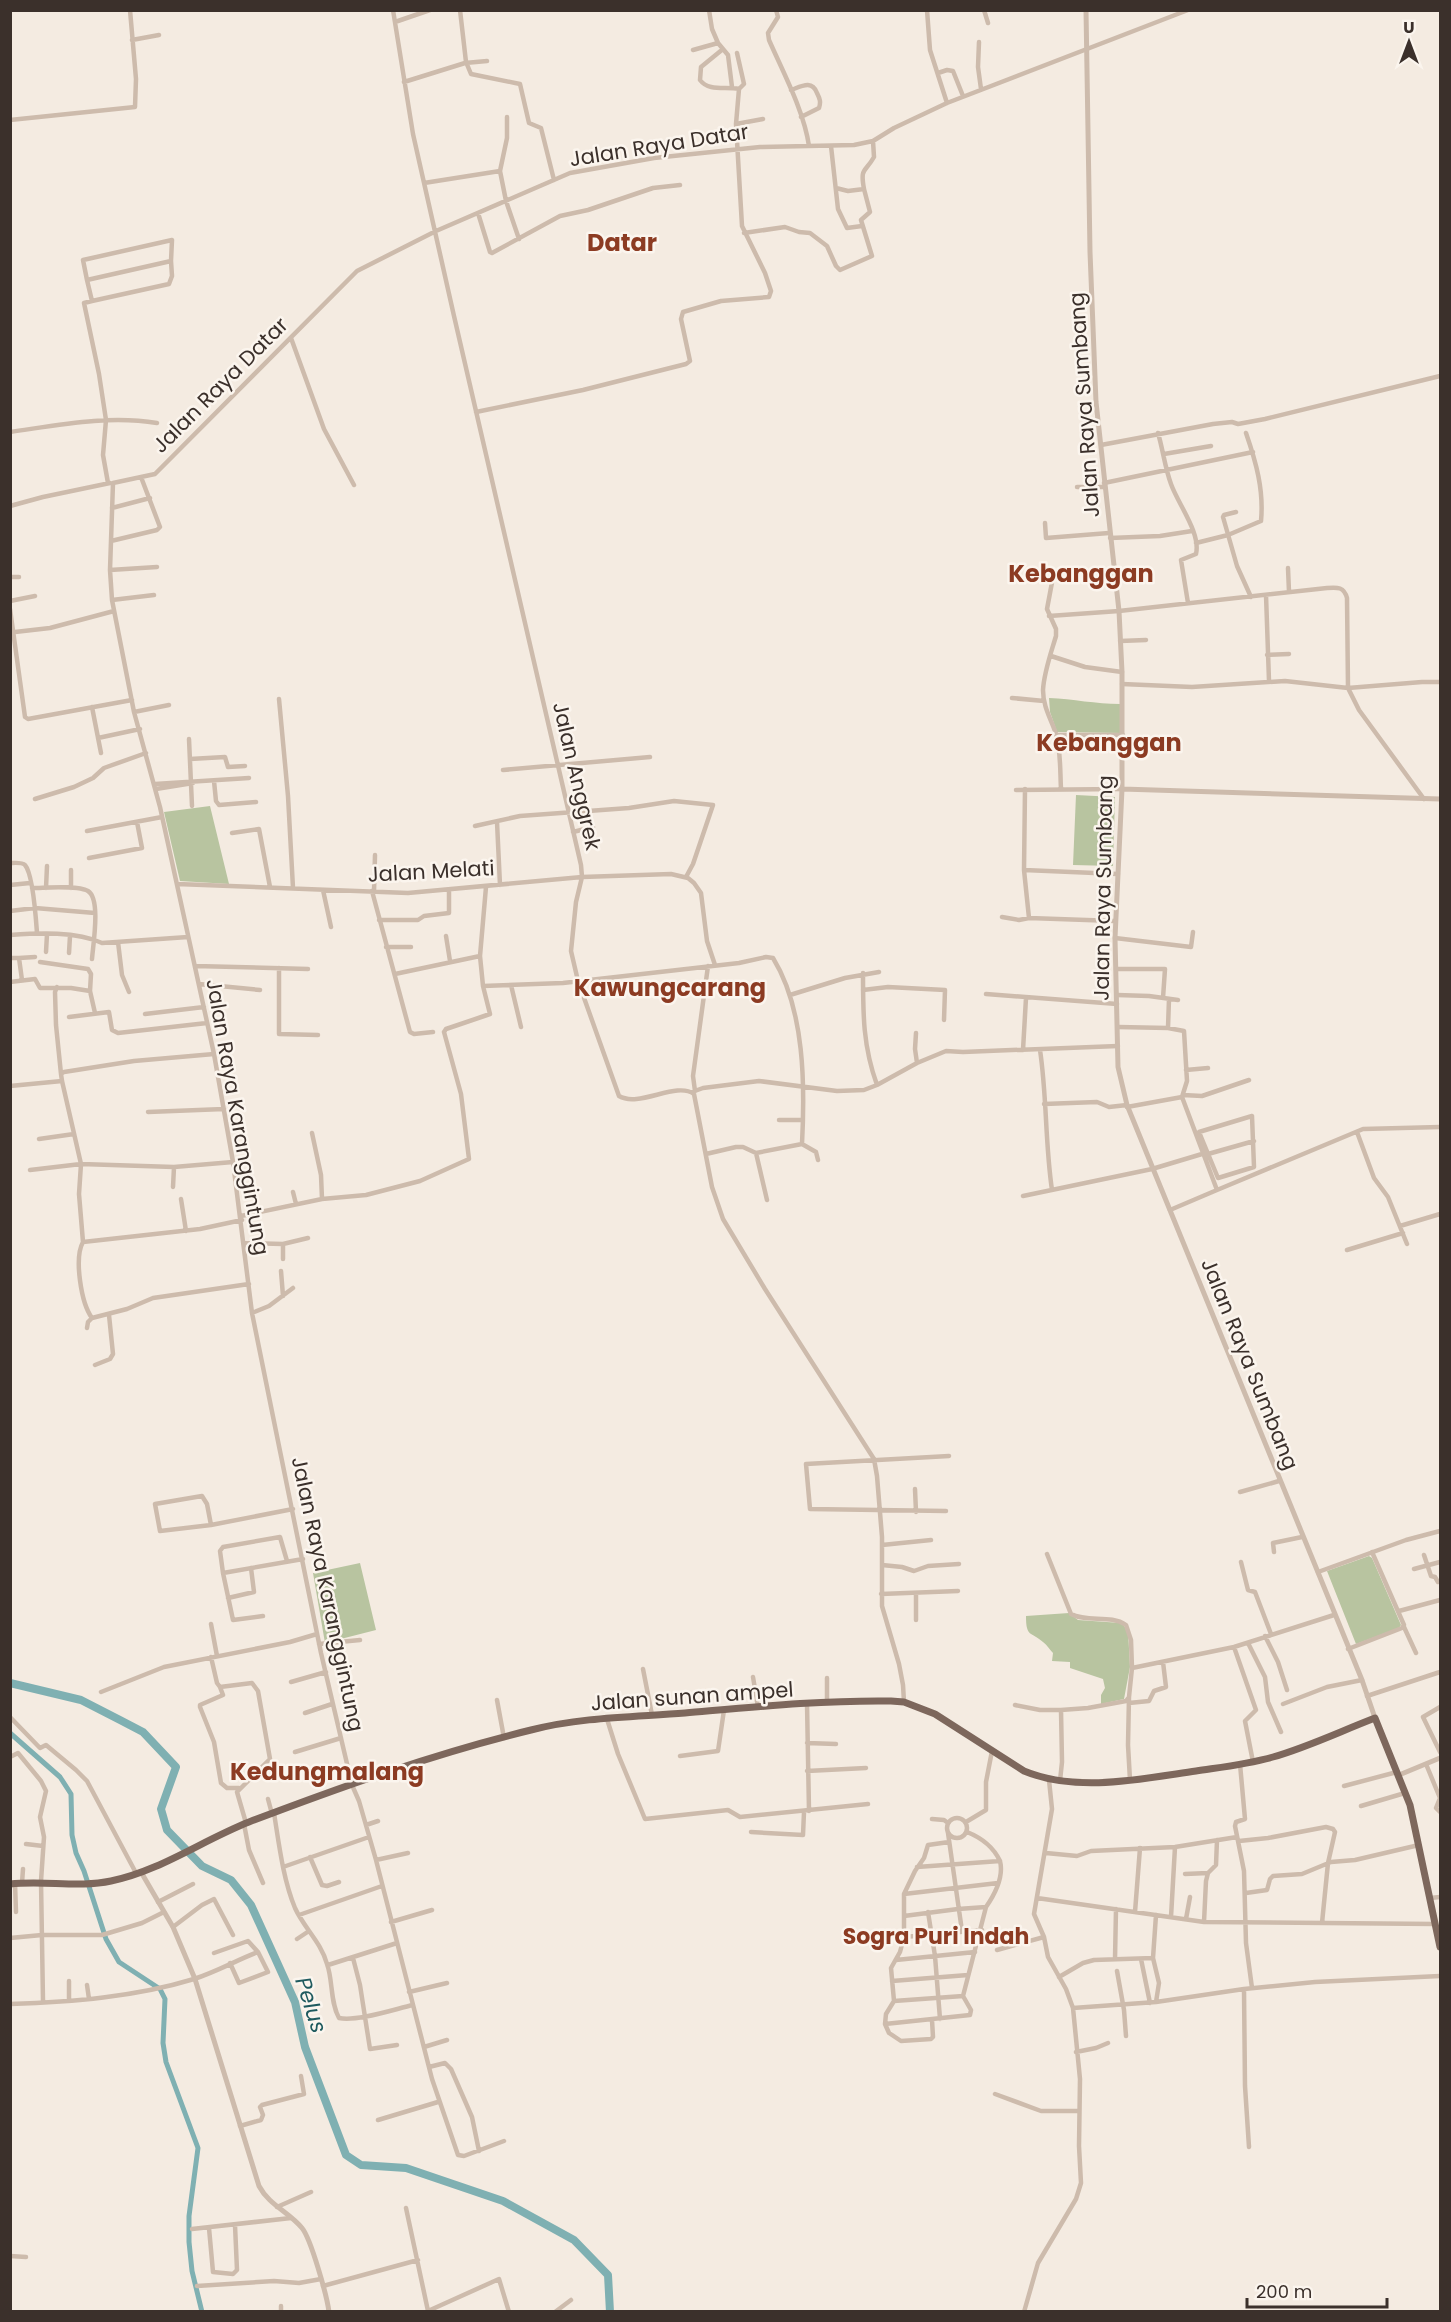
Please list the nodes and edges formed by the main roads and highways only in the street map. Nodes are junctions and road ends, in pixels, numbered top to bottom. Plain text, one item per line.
1 (16, 1883) edge
2 (1440, 1947) edge

1 - 2 main road, Jalan sunan ampel

